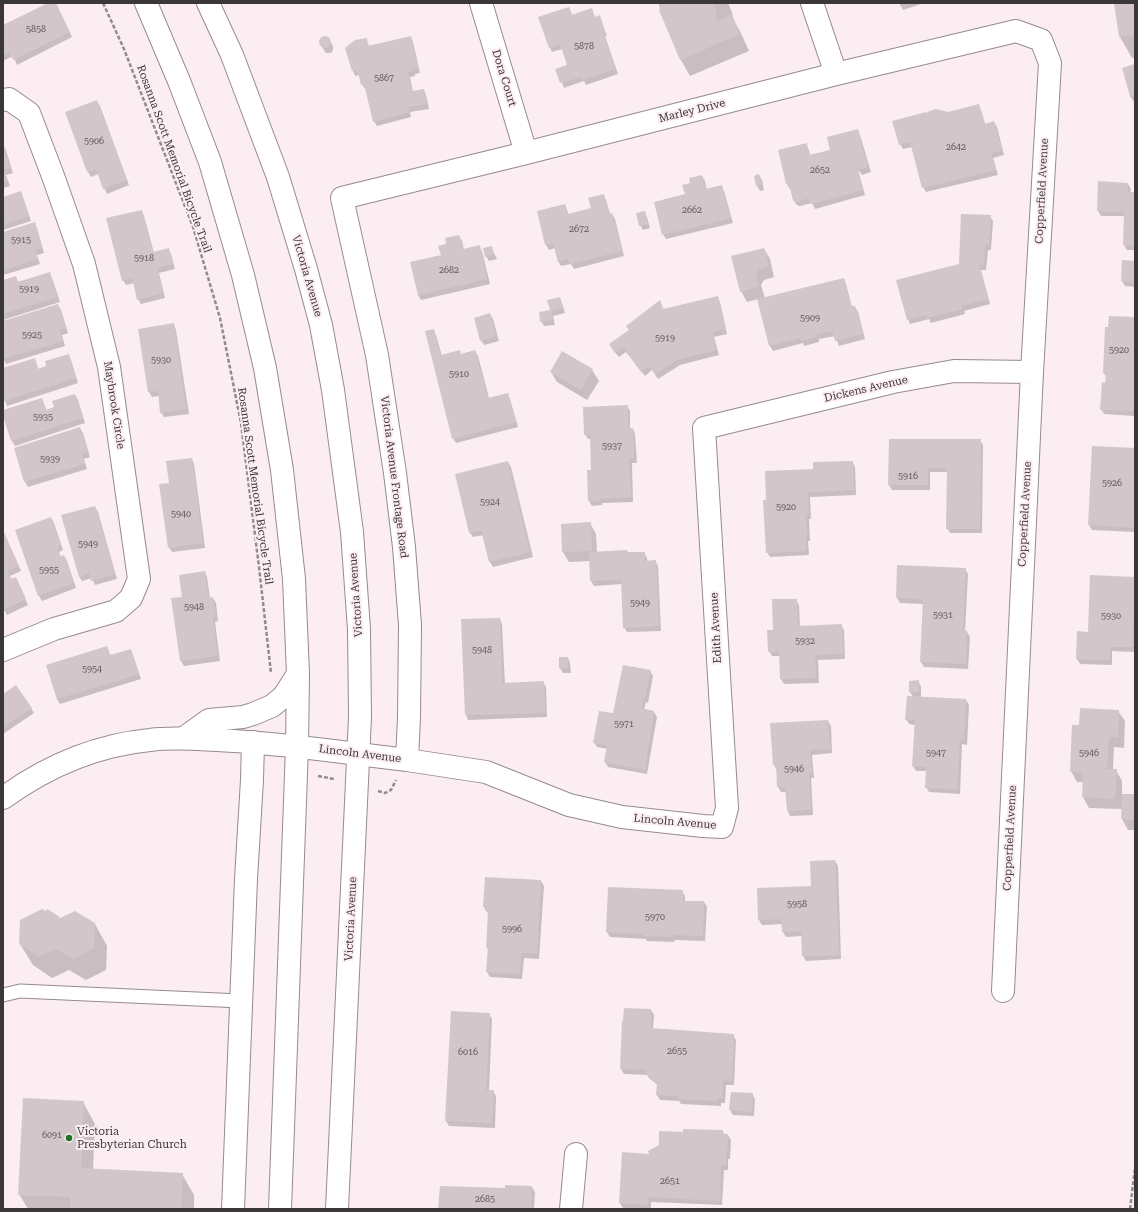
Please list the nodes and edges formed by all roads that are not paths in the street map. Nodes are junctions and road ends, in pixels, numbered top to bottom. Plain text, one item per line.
1 (146, 3) edge
2 (208, 3) edge
3 (481, 3) edge
4 (812, 3) edge
5 (1041, 40) joint
6 (836, 74) junction
7 (3, 100) edge
8 (526, 153) junction
9 (342, 198) joint
10 (1032, 372) junction
11 (704, 428) joint
12 (3, 650) edge
13 (298, 674) junction
14 (184, 738) junction
15 (253, 742) junction
16 (297, 747) junction
17 (358, 754) junction
18 (407, 760) junction
19 (3, 798) edge
20 (722, 827) joint
21 (1003, 991) dead end
22 (3, 995) edge
23 (241, 1001) junction
24 (576, 1154) dead end
25 (233, 1209) edge
26 (280, 1209) edge
27 (337, 1209) edge
28 (571, 1209) edge

1 - 13 street
2 - 17 street, Victoria Avenue
3 - 8 street, Dora Court
4 - 6 street
5 - 6 street, Marley Drive
5 - 10 street, Copperfield Avenue
6 - 8 street, Marley Drive
7 - 12 street, Maybrook Circle
8 - 9 street, Marley Drive
9 - 18 street, Victoria Avenue Frontage Road
10 - 11 street, Dickens Avenue
10 - 21 street, Copperfield Avenue
11 - 20 street, Edith Avenue
13 - 14 street
13 - 16 street
14 - 15 street, Lincoln Avenue
14 - 19 street, Lincoln Avenue
15 - 16 street, Lincoln Avenue
15 - 23 street
16 - 17 street, Lincoln Avenue
16 - 26 street
17 - 18 street, Lincoln Avenue
17 - 27 street, Victoria Avenue
18 - 20 street, Lincoln Avenue
22 - 23 lane
23 - 25 street
24 - 28 street

